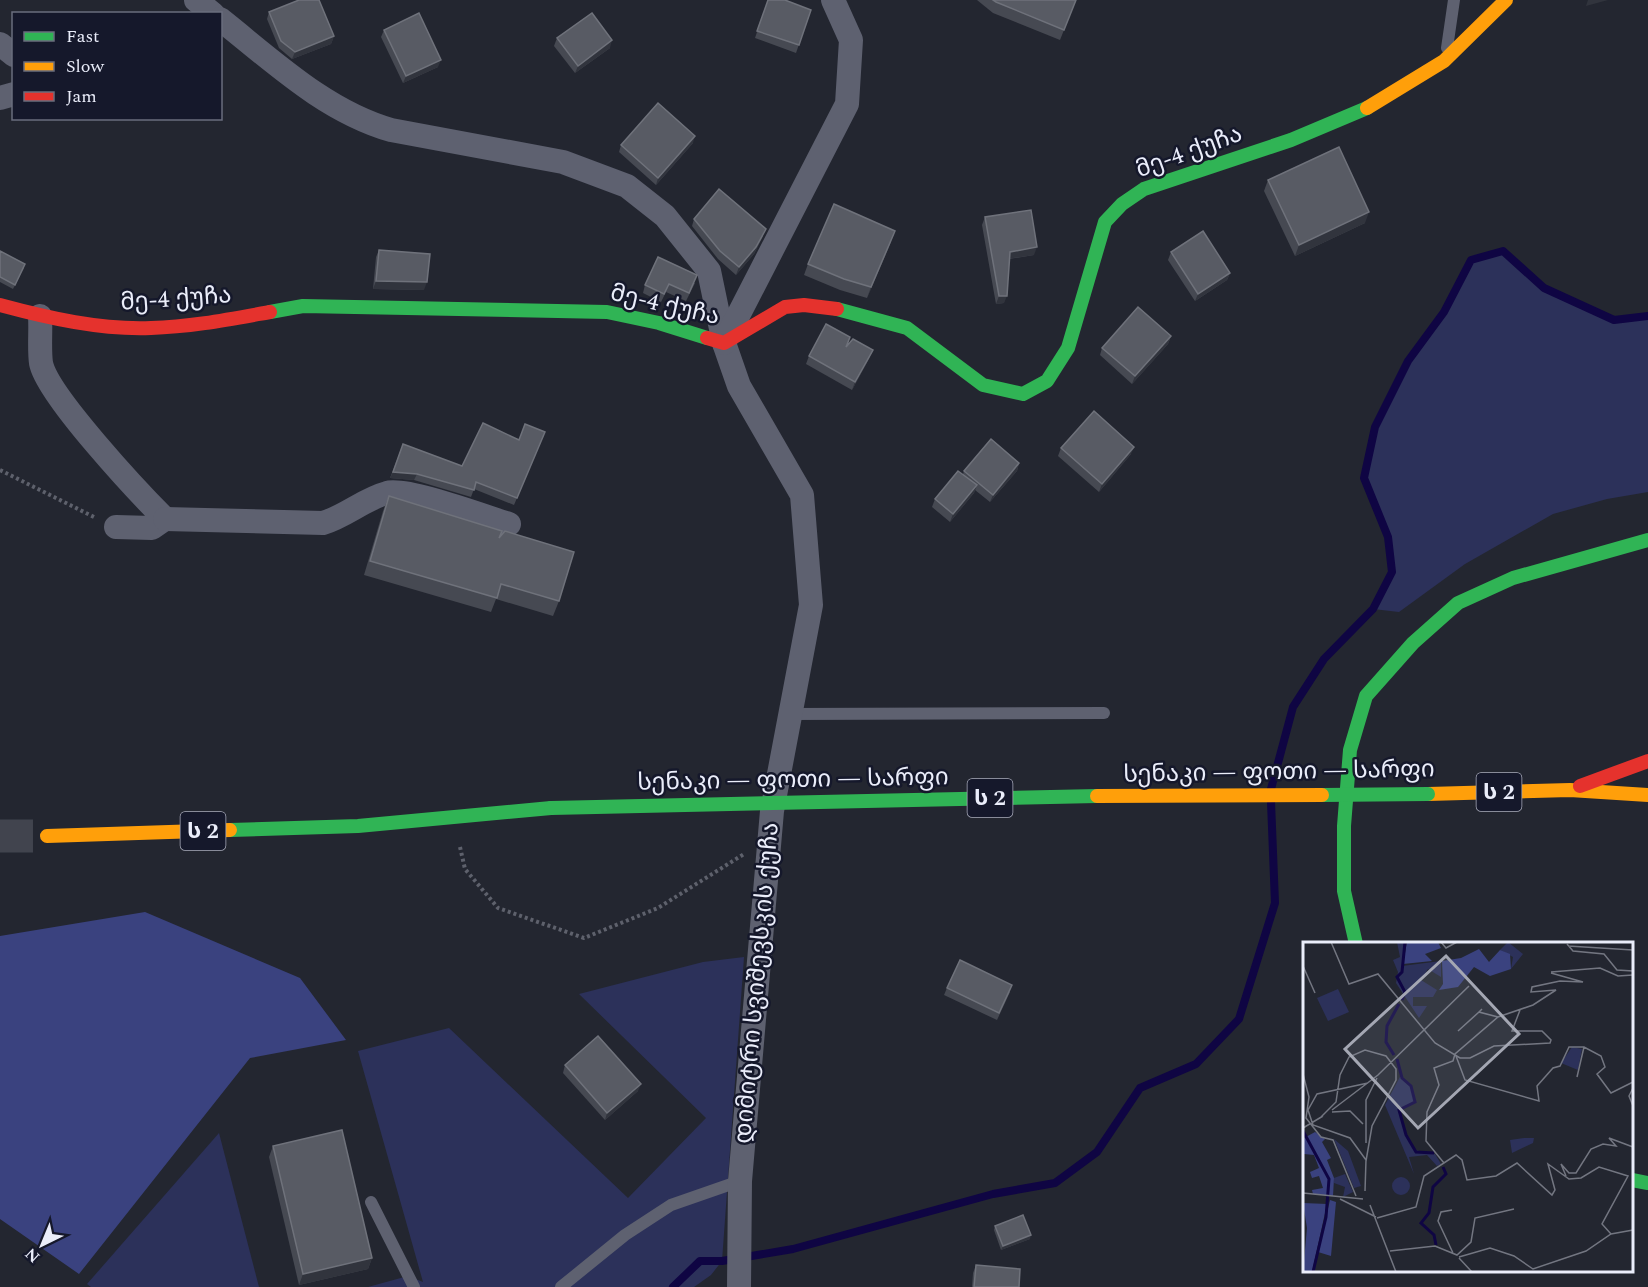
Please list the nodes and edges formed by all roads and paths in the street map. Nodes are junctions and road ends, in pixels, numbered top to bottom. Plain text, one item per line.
1 (196, 0) edge
2 (833, 0) edge
3 (1454, 0) edge
4 (1506, 0) edge
5 (211, 12) edge
6 (222, 22) edge
7 (0, 44) edge
8 (12, 53) edge
9 (1444, 61) junction
10 (0, 305) edge
11 (40, 316) junction
12 (724, 343) junction
13 (0, 470) edge
14 (165, 519) junction
15 (509, 524) dead end
16 (116, 527) joint
17 (1648, 540) edge
18 (1104, 713) dead end
19 (790, 714) junction
20 (1648, 761) edge
21 (1570, 790) junction
22 (1648, 795) edge
23 (455, 816) junction
24 (47, 836) tunnel mouth
25 (770, 837) junction
26 (1356, 942) edge
27 (1633, 1180) edge
28 (740, 1181) junction
29 (1648, 1183) edge
30 (371, 1202) dead end
31 (414, 1287) edge
32 (561, 1287) edge
33 (739, 1287) edge

1 - 5 street
2 - 12 street
3 - 9 lane
4 - 9 main road, მე-4 ქუჩა
6 - 12 street, დიმიტრი სვიშევსკის ქუჩა
7 - 8 street
9 - 12 main road, მე-4 ქუჩა
10 - 11 main road, მე-4 ქუჩა
11 - 12 main road, მე-4 ქუჩა
11 - 14 street
12 - 19 street, დიმიტრი სვიშევსკის ქუჩა
13 - 16 path
14 - 15 street
14 - 16 street
17 - 26 main road
18 - 19 lane
19 - 25 street, დიმიტრი სვიშევსკის ქუჩა
20 - 21 main road
21 - 22 main road, სენაკი — ფოთი — სარფი / ს 2
21 - 23 main road, სენაკი — ფოთი — სარფი / ს 2, bridge
23 - 24 main road, სენაკი — ფოთი — სარფი / ს 2
23 - 25 path
25 - 28 street, დიმიტრი სვიშევსკის ქუჩა
27 - 29 main road
28 - 32 lane
28 - 33 street, დიმიტრი სვიშევსკის ქუჩა
30 - 31 lane

